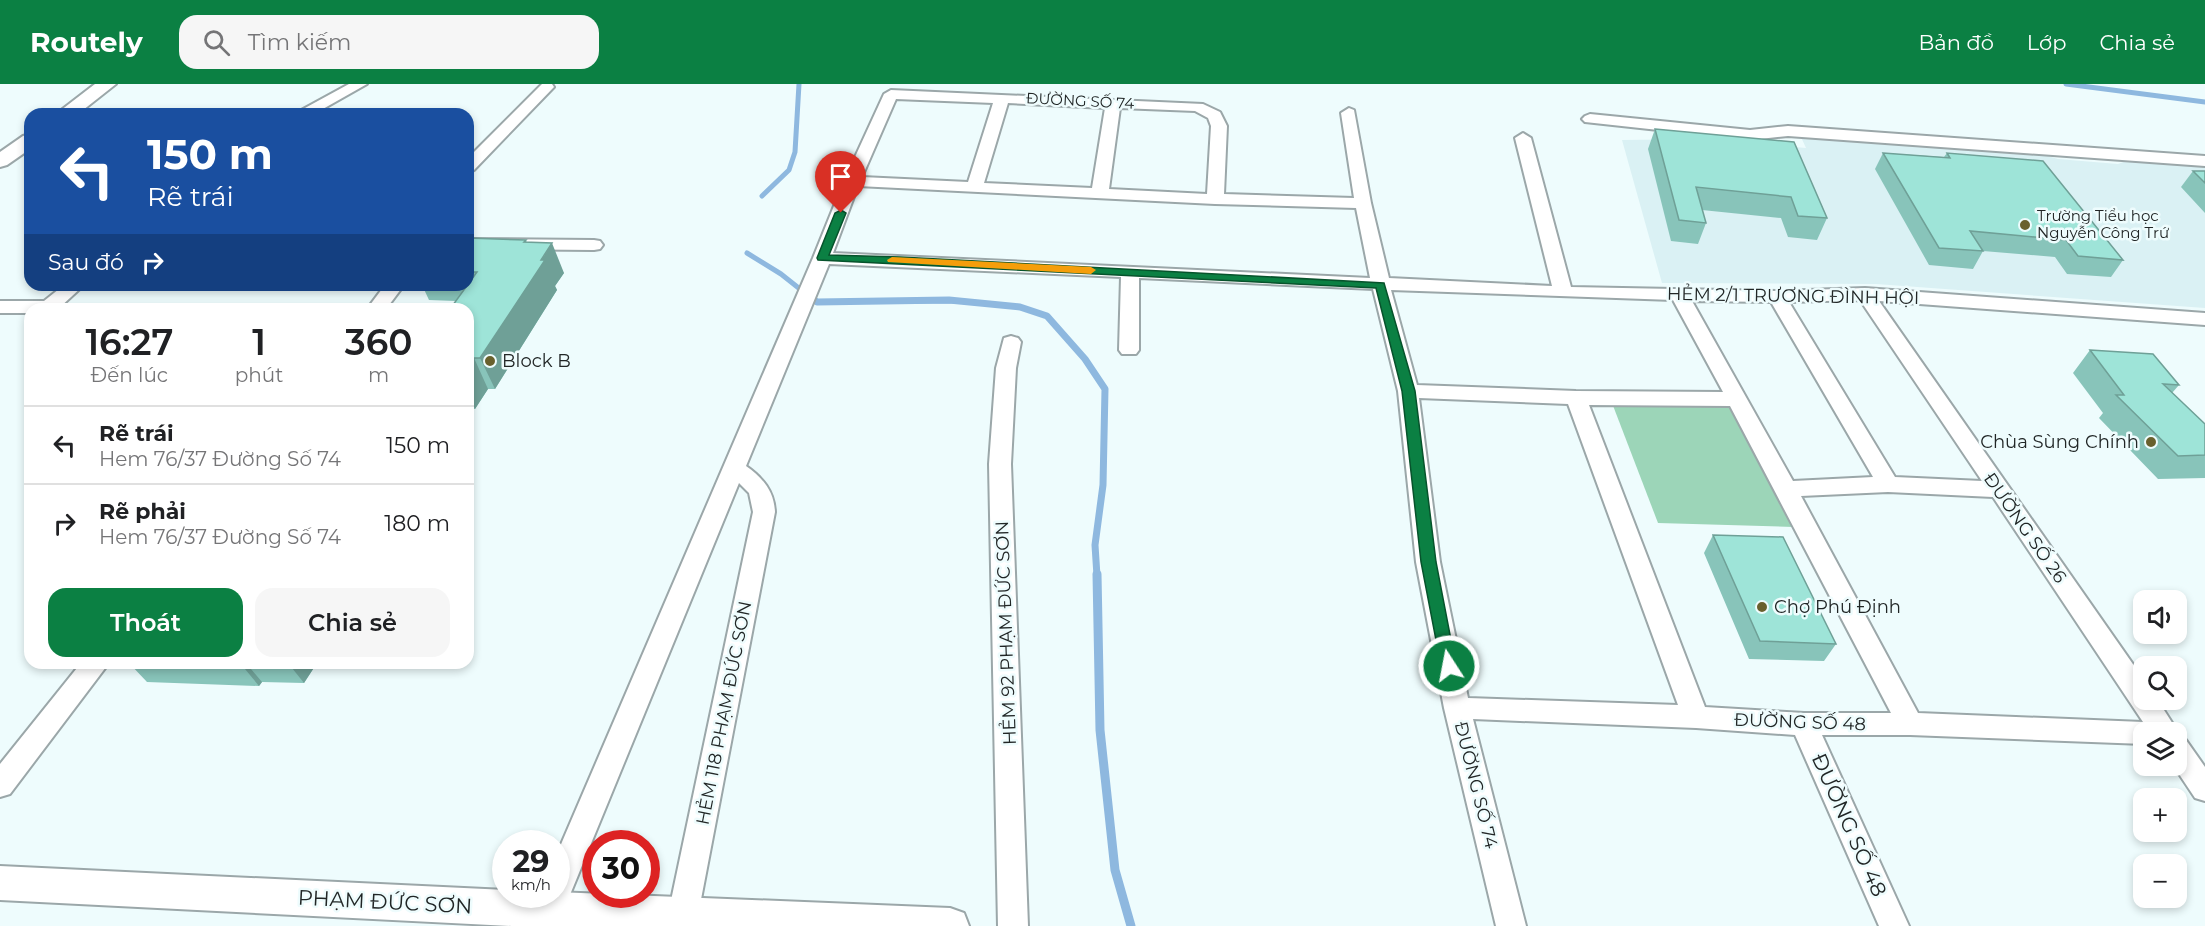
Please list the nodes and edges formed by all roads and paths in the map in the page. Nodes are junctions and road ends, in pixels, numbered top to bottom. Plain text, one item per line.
1 (107, 84) edge
2 (360, 84) edge
3 (547, 87) dead end
4 (1002, 98) junction
5 (1113, 103) junction
6 (74, 108) edge
7 (314, 108) edge
8 (1349, 113) dead end
9 (1590, 118) dead end
10 (1523, 138) dead end
11 (24, 144) edge
12 (0, 161) edge
13 (474, 161) edge
14 (2205, 161) edge
15 (852, 181) junction
16 (975, 186) junction
17 (1100, 192) junction
18 (1215, 199) junction
19 (1363, 203) junction
20 (474, 244) edge
21 (594, 245) dead end
22 (822, 258) junction
23 (1130, 272) junction
24 (1380, 285) junction
25 (68, 291) edge
26 (390, 291) edge
27 (1563, 292) junction
28 (1865, 294) junction
29 (1680, 295) junction
30 (1777, 297) junction
31 (54, 303) edge
32 (381, 303) edge
33 (0, 307) edge
34 (24, 307) edge
35 (2205, 319) edge
36 (1011, 342) dead end
37 (1129, 350) dead end
38 (1408, 391) junction
39 (1576, 398) junction
40 (1736, 399) junction
41 (734, 468) junction
42 (1888, 484) junction
43 (1786, 489) junction
44 (1998, 490) junction
45 (91, 669) edge
46 (1457, 708) junction
47 (1696, 717) junction
48 (2158, 722) edge
49 (1804, 724) junction
50 (1910, 724) junction
51 (2133, 733) edge
52 (2187, 764) edge
53 (0, 785) edge
54 (2205, 789) edge
55 (570, 861) edge
56 (0, 883) edge
57 (492, 897) edge
58 (570, 901) edge
59 (683, 915) junction
60 (950, 926) edge
61 (1013, 926) edge
62 (1511, 926) edge
63 (1894, 926) edge

1 - 6 street
2 - 7 street
3 - 13 street
4 - 5 street, ĐƯỜNG SỐ 74
4 - 15 street, ĐƯỜNG SỐ 74
4 - 16 street
5 - 17 street
5 - 18 street, ĐƯỜNG SỐ 74
8 - 19 street, ĐƯỜNG SỐ 74
9 - 14 street
10 - 27 street
11 - 12 street
15 - 16 street
15 - 22 street
16 - 17 street
17 - 18 street
18 - 19 street
19 - 24 street, ĐƯỜNG SỐ 74
20 - 21 street
22 - 23 street, HẺM 2/1 TRƯƠNG ĐÌNH HỘI
22 - 41 street
23 - 24 street, HẺM 2/1 TRƯƠNG ĐÌNH HỘI
23 - 37 street
24 - 27 street, HẺM 2/1 TRƯƠNG ĐÌNH HỘI
24 - 38 street, ĐƯỜNG SỐ 74
25 - 31 street
26 - 32 street
27 - 29 street, HẺM 2/1 TRƯƠNG ĐÌNH HỘI
28 - 30 street, HẺM 2/1 TRƯƠNG ĐÌNH HỘI
28 - 35 street, HẺM 2/1 TRƯƠNG ĐÌNH HỘI
28 - 44 street, ĐƯỜNG SỐ 26
29 - 30 street, HẺM 2/1 TRƯƠNG ĐÌNH HỘI
29 - 40 street
30 - 42 street
33 - 34 street
36 - 61 street, HẺM 92 PHẠM ĐỨC SƠN
38 - 39 street
38 - 46 street, ĐƯỜNG SỐ 74
39 - 40 street
39 - 47 street
40 - 43 street
41 - 55 street
41 - 59 street, HẺM 118 PHẠM ĐỨC SƠN
42 - 43 street
42 - 44 street
43 - 50 street
44 - 48 street, ĐƯỜNG SỐ 26
45 - 53 street
46 - 47 street, ĐƯỜNG SỐ 48
46 - 62 street, ĐƯỜNG SỐ 74
47 - 49 street, ĐƯỜNG SỐ 48
49 - 50 street, ĐƯỜNG SỐ 48
49 - 63 street, ĐƯỜNG SỐ 48
50 - 51 street, ĐƯỜNG SỐ 48
52 - 54 street
56 - 57 street, PHẠM ĐỨC SƠN
58 - 59 street, PHẠM ĐỨC SƠN
59 - 60 street, PHẠM ĐỨC SƠN

